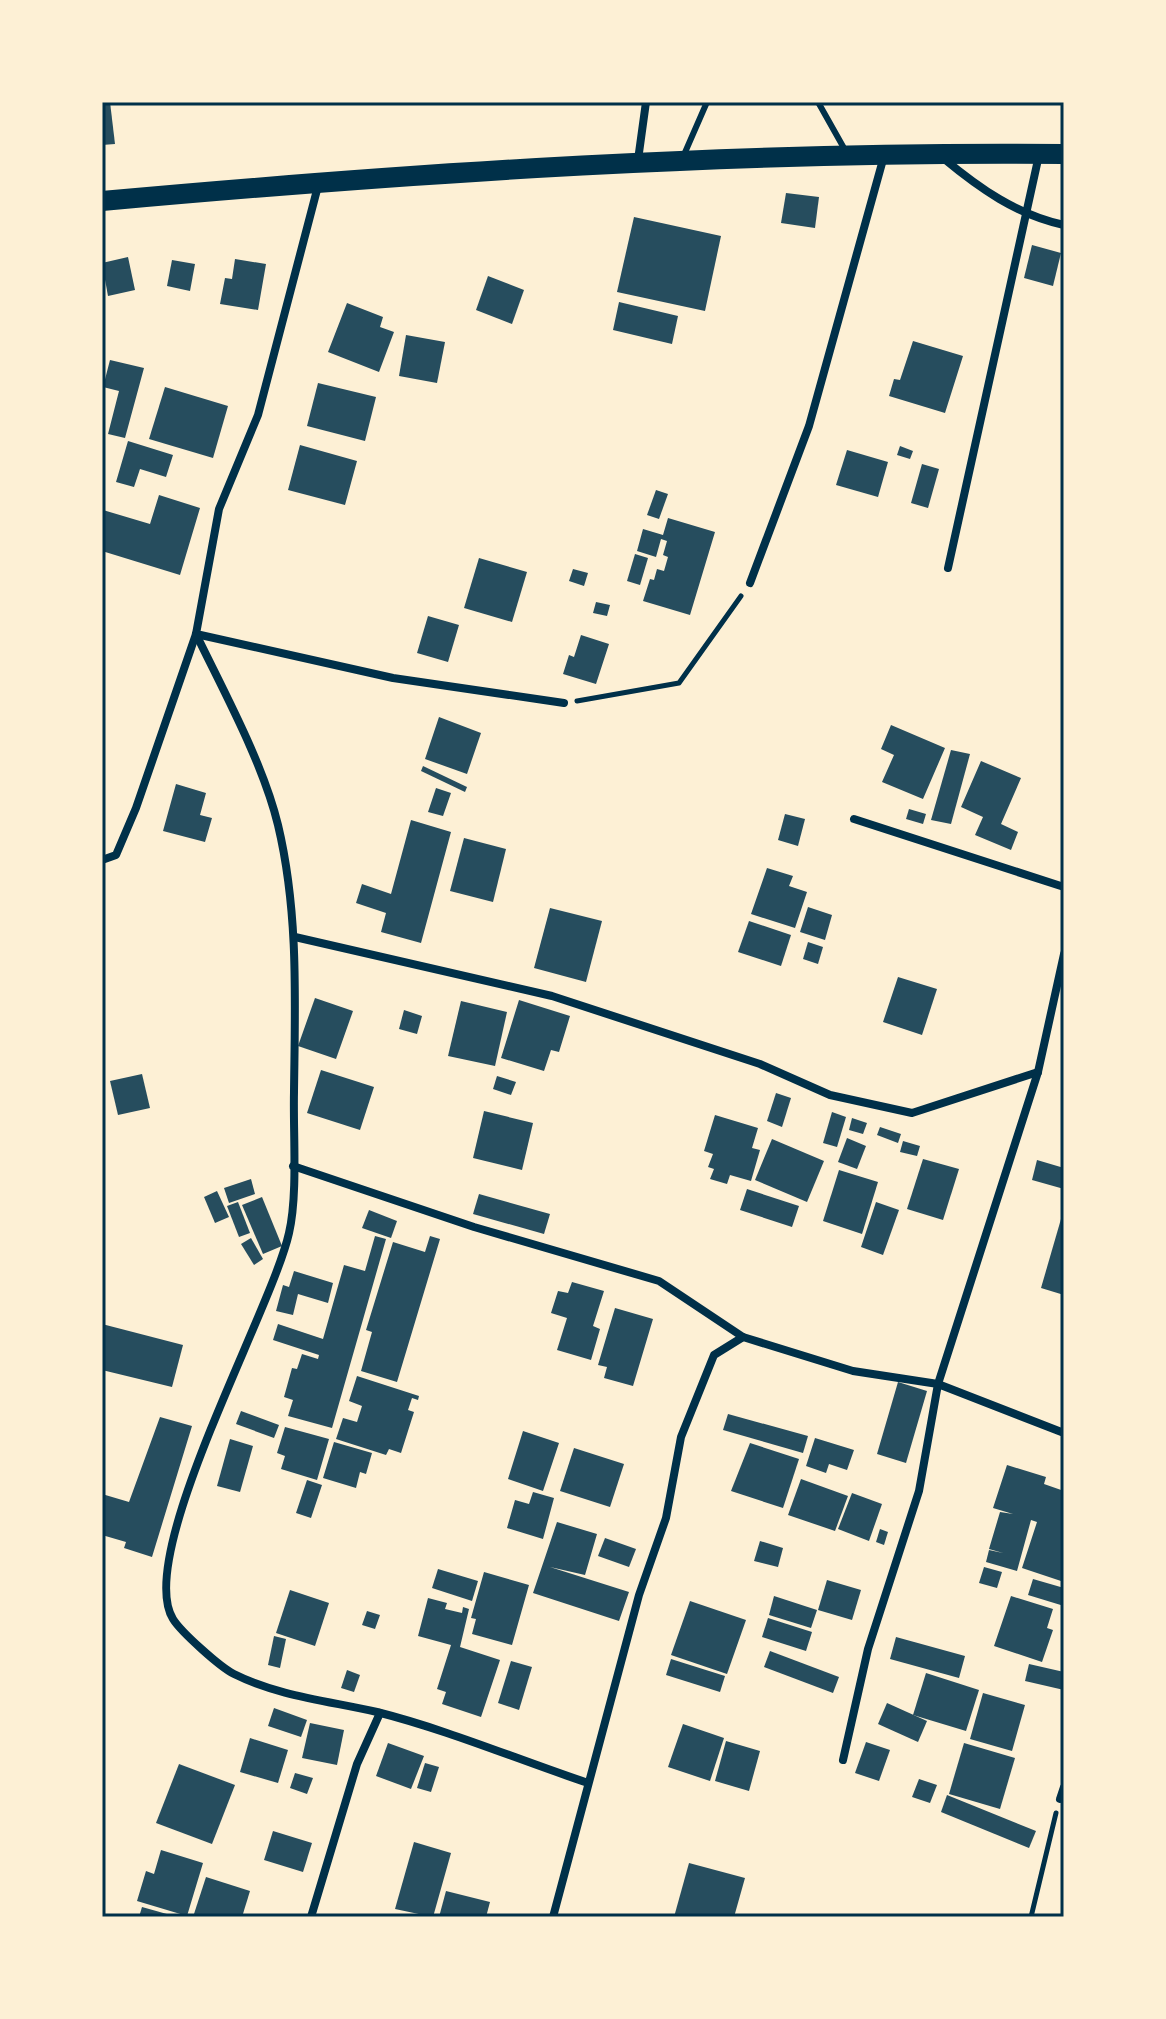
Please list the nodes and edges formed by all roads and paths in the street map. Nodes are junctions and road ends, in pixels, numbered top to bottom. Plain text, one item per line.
1 (646, 102) edge
2 (707, 102) edge
3 (818, 102) edge
4 (884, 152) junction
5 (936, 153) junction
6 (847, 154) junction
7 (1040, 154) junction
8 (1064, 154) edge
9 (683, 159) junction
10 (638, 161) junction
11 (319, 181) junction
12 (102, 201) edge
13 (1028, 213) junction
14 (1064, 225) edge
15 (948, 568) dead end
16 (750, 583) joint
17 (196, 634) junction
18 (564, 703) joint
19 (854, 819) dead end
20 (102, 860) edge
21 (1064, 887) edge
22 (295, 937) junction
23 (1064, 954) edge
24 (1038, 1072) junction
25 (293, 1166) junction
26 (743, 1337) junction
27 (938, 1384) junction
28 (1064, 1433) edge
29 (380, 1713) junction
30 (843, 1760) dead end
31 (588, 1783) junction
32 (1064, 1787) edge
33 (1060, 1799) joint
34 (311, 1917) edge
35 (553, 1917) edge
36 (1031, 1917) edge

1 - 10 street
2 - 9 lane
3 - 6 lane
4 - 5 highway
4 - 6 highway
4 - 16 street
5 - 7 highway
5 - 13 street
6 - 9 highway
7 - 8 highway
7 - 13 street
9 - 10 highway
10 - 11 highway
11 - 12 highway
11 - 17 street
13 - 14 street
13 - 15 street
16 - 18 path
17 - 18 street
17 - 20 street
17 - 22 street
19 - 21 street
22 - 24 street
22 - 25 street
23 - 24 street
24 - 27 street
25 - 26 street
25 - 29 street
26 - 27 street
26 - 31 street
27 - 28 street
27 - 30 street
29 - 31 street
29 - 34 street
31 - 35 street
32 - 33 street
33 - 36 path

